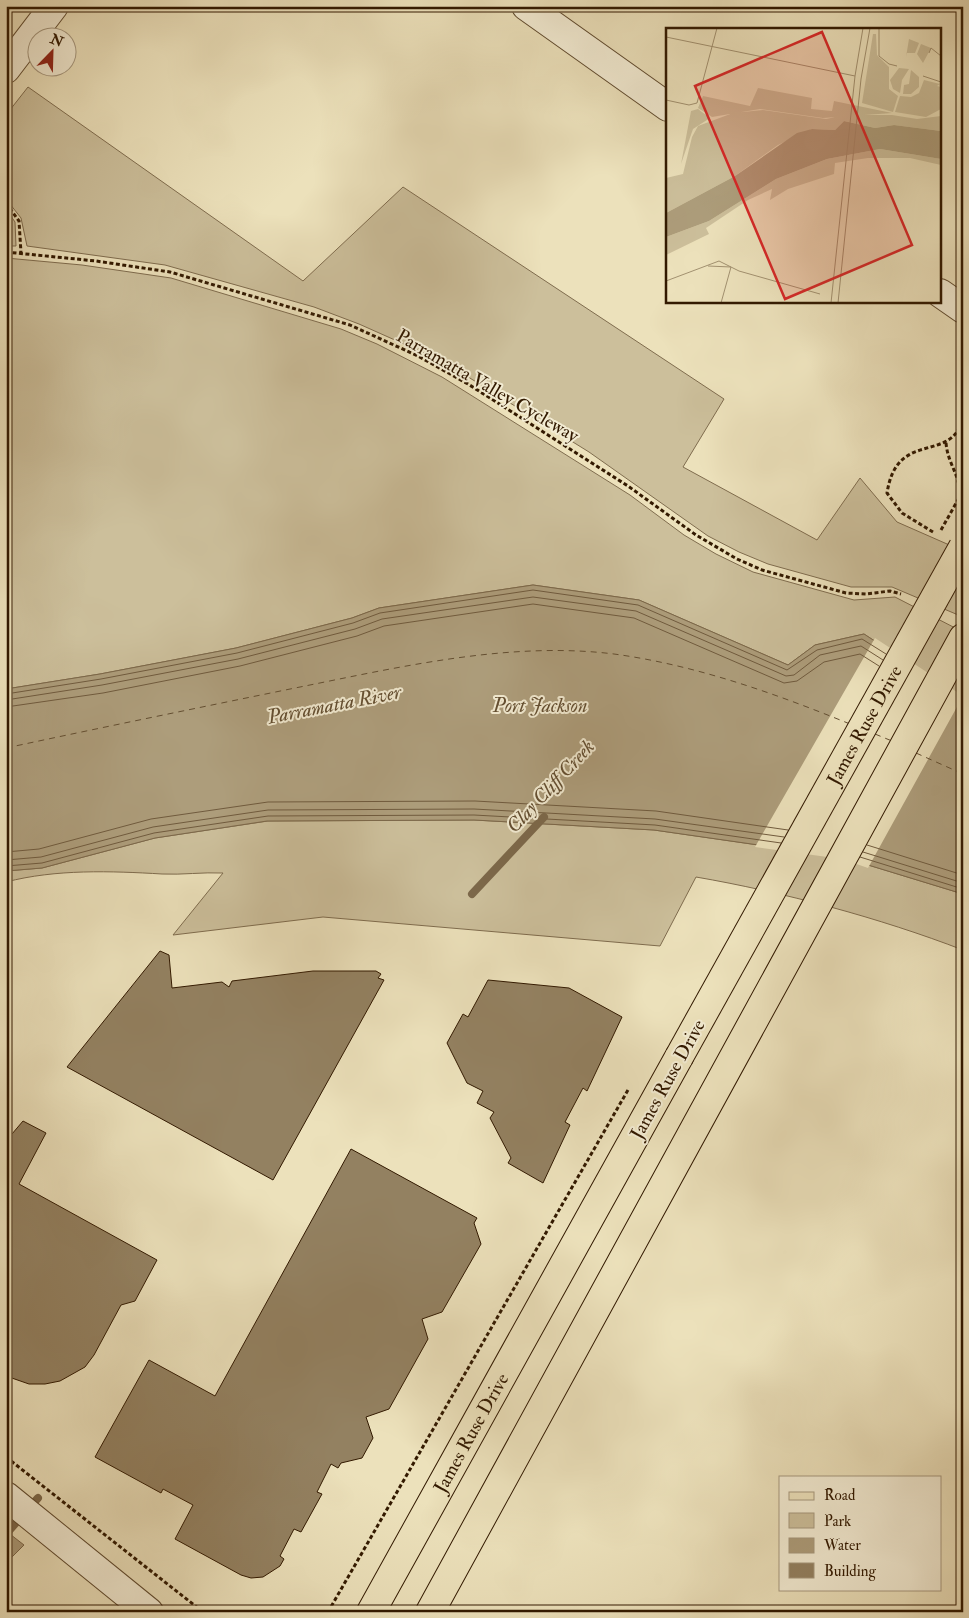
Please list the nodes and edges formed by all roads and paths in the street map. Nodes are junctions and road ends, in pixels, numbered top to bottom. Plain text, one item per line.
1 (54, 6) edge
2 (526, 6) edge
3 (6, 68) edge
4 (666, 106) edge
5 (6, 203) edge
6 (6, 252) edge
7 (20, 253) junction
8 (942, 294) edge
9 (963, 309) edge
10 (963, 420) edge
11 (946, 443) junction
12 (959, 498) dead end
13 (933, 532) dead end
14 (963, 546) edge
15 (901, 594) dead end
16 (963, 638) edge
17 (632, 1081) dead end
18 (6, 1457) edge
19 (6, 1496) edge
20 (149, 1612) edge
21 (203, 1612) edge
22 (328, 1612) edge
23 (371, 1612) edge
24 (430, 1612) edge

1 - 3 street
2 - 4 street
5 - 7 path
6 - 7 path, Parramatta Valley Cycleway
7 - 15 path, Parramatta Valley Cycleway
8 - 9 street
10 - 11 path
11 - 12 path
11 - 13 path
14 - 23 main road, James Ruse Drive, bridge
16 - 24 main road
17 - 22 path
18 - 21 path
19 - 20 street

